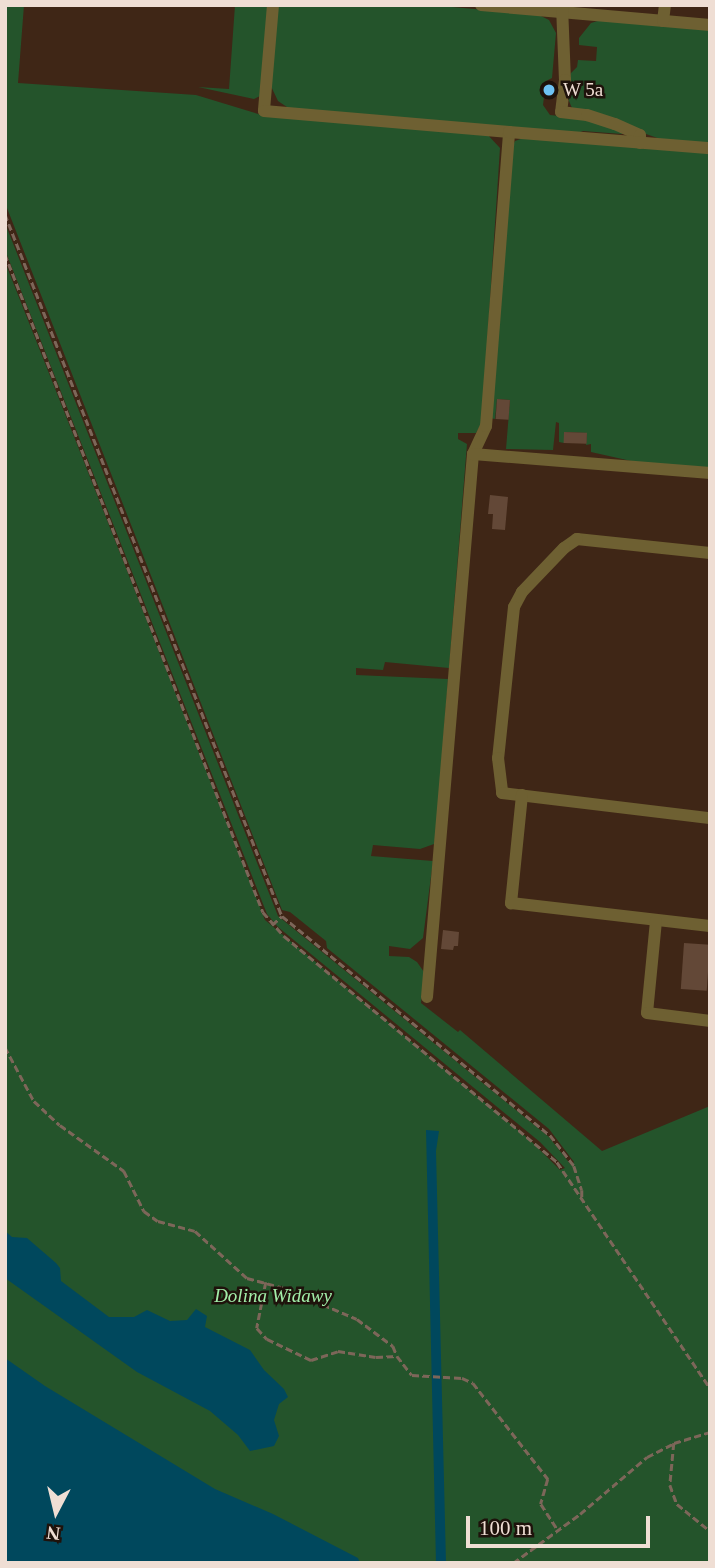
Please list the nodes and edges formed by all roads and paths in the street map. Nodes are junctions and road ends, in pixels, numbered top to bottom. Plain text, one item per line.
1 (273, 5) edge
2 (481, 5) edge
3 (665, 5) edge
4 (561, 9) edge
5 (710, 12) edge
6 (663, 21) junction
7 (709, 25) edge
8 (509, 132) junction
9 (640, 143) junction
10 (710, 148) edge
11 (5, 214) edge
12 (5, 254) edge
13 (473, 454) junction
14 (710, 473) edge
15 (710, 553) edge
16 (522, 794) junction
17 (710, 818) edge
18 (282, 916) junction
19 (656, 920) junction
20 (272, 925) junction
21 (710, 926) edge
22 (427, 997) dead end
23 (710, 1021) edge
24 (5, 1047) edge
25 (582, 1199) junction
26 (267, 1282) junction
27 (397, 1356) junction
28 (710, 1388) edge
29 (710, 1432) edge
30 (674, 1443) junction
31 (558, 1530) junction
32 (710, 1531) edge
33 (513, 1563) edge

1 - 8 lane
2 - 4 lane
3 - 6 lane
4 - 6 lane
4 - 9 lane
5 - 7 lane
6 - 7 lane
8 - 9 lane
8 - 13 lane
9 - 10 lane
11 - 18 path
12 - 20 path
13 - 14 lane
13 - 22 lane
15 - 16 lane
16 - 17 lane
16 - 19 lane
18 - 20 path
18 - 25 path
19 - 21 lane
19 - 23 lane
20 - 25 path
24 - 26 path
25 - 28 path
26 - 27 path
26 - 27 path
27 - 31 path
29 - 30 path
30 - 31 path
30 - 32 path
31 - 33 path

